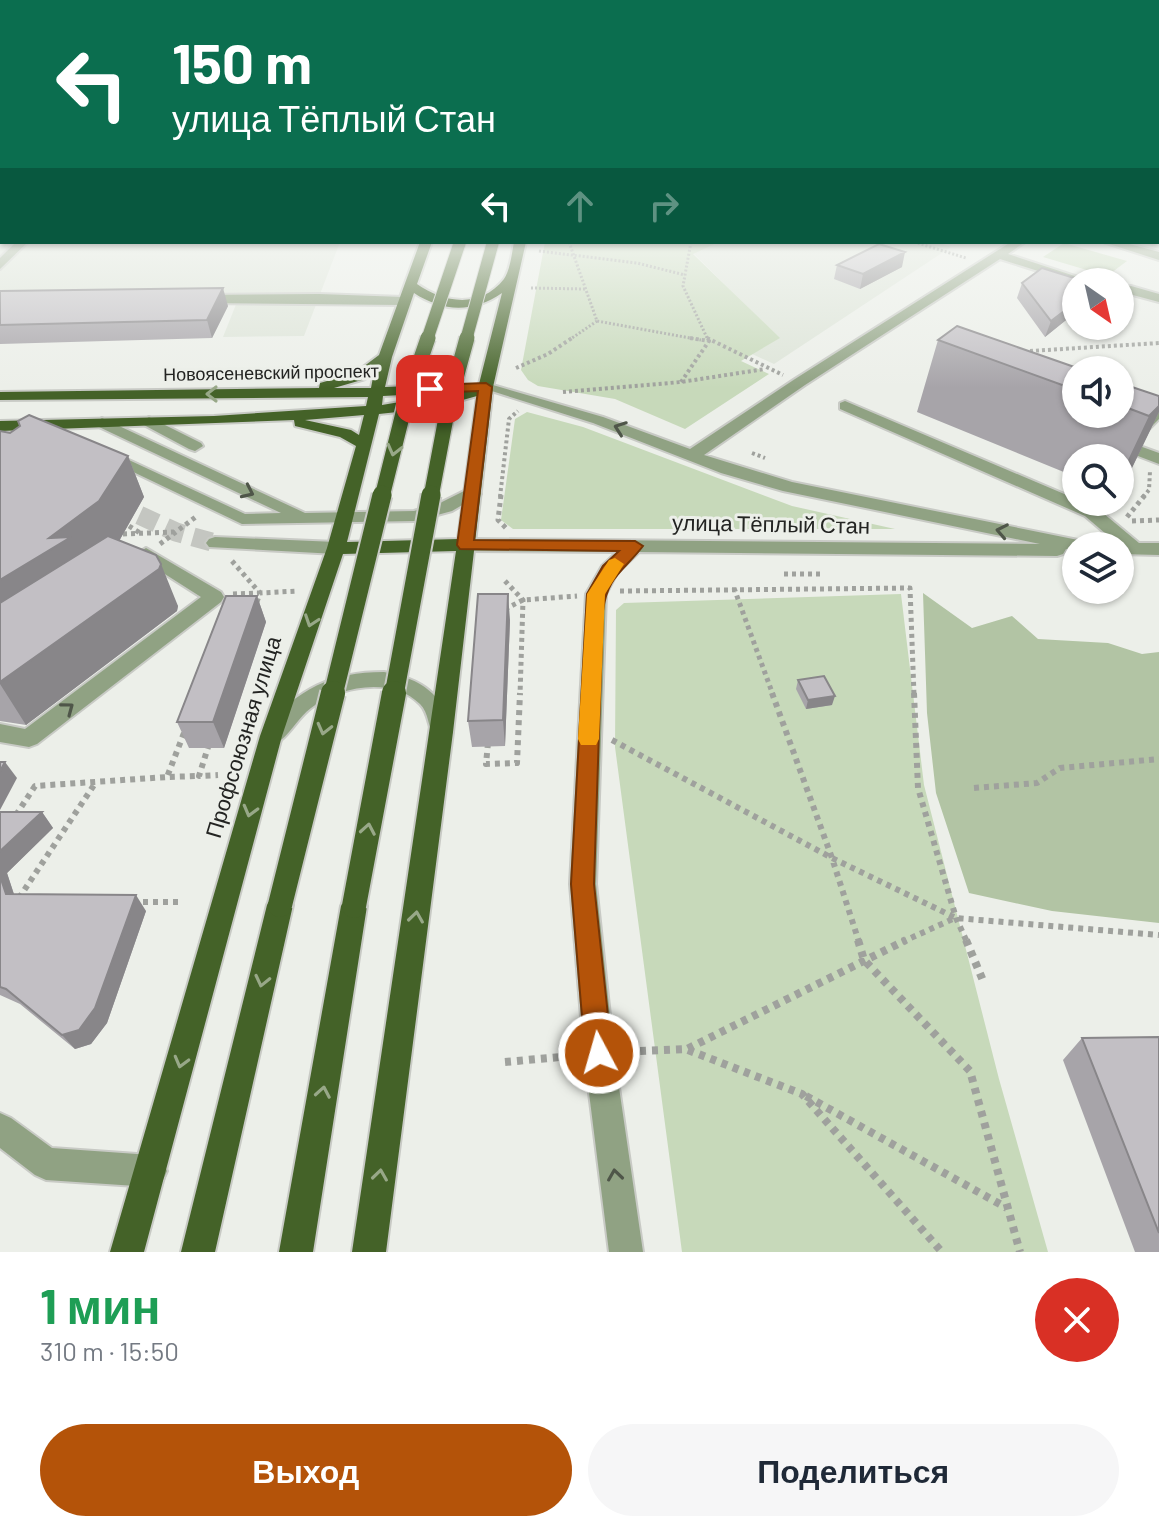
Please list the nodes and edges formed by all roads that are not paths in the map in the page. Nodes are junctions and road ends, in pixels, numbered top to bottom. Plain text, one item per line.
1 (414, 271) edge
2 (450, 271) edge
3 (485, 271) edge
4 (514, 271) edge
5 (972, 271) edge
6 (513, 277) junction
7 (409, 284) junction
8 (1134, 291) edge
9 (1159, 298) edge
10 (191, 300) edge
11 (403, 301) junction
12 (385, 357) junction
13 (486, 387) junction
14 (377, 392) junction
15 (290, 393) junction
16 (0, 396) edge
17 (845, 406) dead end
18 (373, 410) junction
19 (1159, 410) edge
20 (253, 419) junction
21 (149, 422) junction
22 (102, 423) junction
23 (7, 426) edge
24 (69, 440) edge
25 (364, 444) junction
26 (195, 446) dead end
27 (93, 449) edge
28 (693, 455) junction
29 (1155, 457) edge
30 (472, 494) junction
31 (344, 517) junction
32 (304, 518) junction
33 (1110, 532) edge
34 (215, 543) tunnel mouth
35 (465, 545) junction
36 (1062, 545) edge
37 (635, 546) junction
38 (326, 547) junction
39 (1062, 548) edge
40 (1159, 549) edge
41 (1134, 550) edge
42 (120, 572) edge
43 (442, 732) junction
44 (0, 733) edge
45 (271, 736) junction
46 (0, 1129) edge
47 (151, 1171) junction
48 (127, 1252) edge
49 (198, 1252) edge
50 (296, 1252) edge
51 (369, 1252) edge
52 (626, 1252) edge

1 - 7 main road, Профсоюзная улица
2 -> 49 main road, bridge
50 -> 3 main road, bridge
4 - 6 main road
5 - 28 street
6 - 7 main road
6 - 13 main road
7 - 11 main road, Профсоюзная улица
8 - 9 street
10 - 11 street
11 - 12 main road, Профсоюзная улица
12 - 14 main road, Профсоюзная улица
12 - 15 main road
13 - 14 main road, Новоясеневский проспект
13 - 18 main road, Новоясеневский проспект
28 -> 13 street
13 - 30 main road
14 - 15 main road, Новоясеневский проспект
14 - 18 main road, Профсоюзная улица
15 -> 16 main road, Новоясеневский проспект
17 - 33 street
18 - 20 main road, Новоясеневский проспект
18 - 25 main road, Профсоюзная улица
19 - 29 street
20 - 21 main road, Новоясеневский проспект
20 - 25 main road
21 - 22 main road, Новоясеневский проспект
21 - 26 street
22 - 23 main road, Новоясеневский проспект
22 -> 32 street
23 - 24 street
25 - 31 main road, Профсоюзная улица
27 - 32 street
36 -> 28 street
30 - 31 street
30 - 35 main road
31 - 32 street
31 - 38 main road, Профсоюзная улица
34 - 38 street
35 - 37 street, улица Тёплый Стан
35 - 38 main road
35 - 43 main road
37 - 39 street, улица Тёплый Стан
52 -> 37 street
38 -> 45 main road, Профсоюзная улица
40 - 41 street
44 -> 42 street
43 - 45 street
51 -> 43 main road
45 -> 47 main road, Профсоюзная улица
46 - 47 street
47 - 48 main road, Профсоюзная улица

